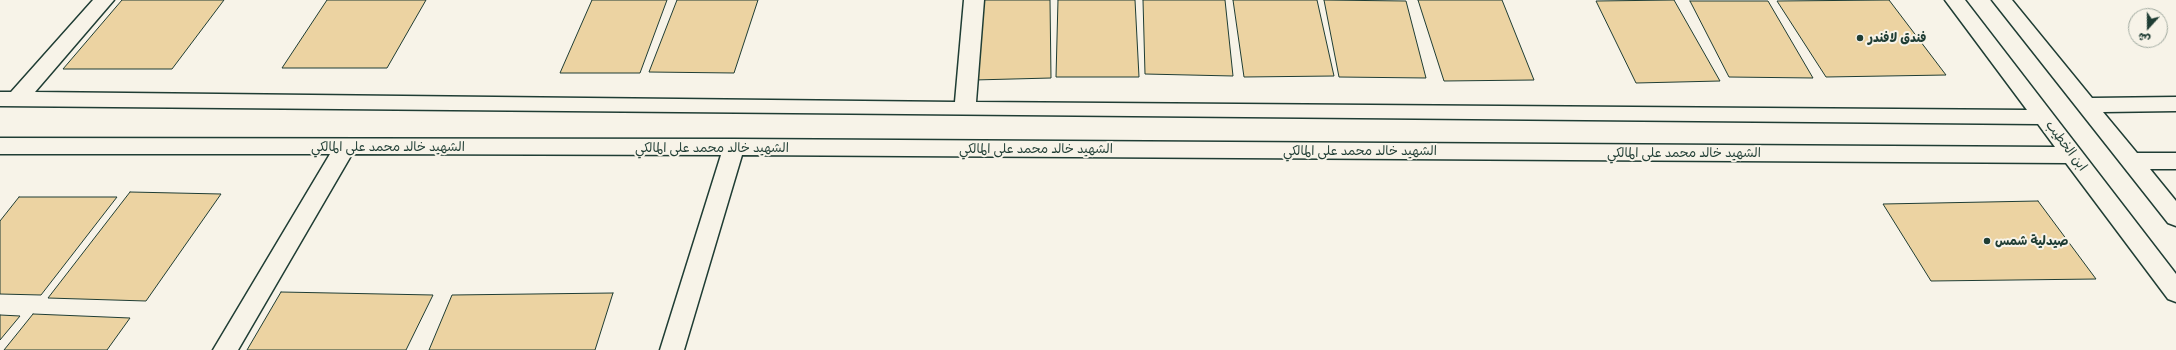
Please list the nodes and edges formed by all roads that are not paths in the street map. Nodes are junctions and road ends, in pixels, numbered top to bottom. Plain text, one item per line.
1 (104, 0) edge
2 (974, 0) edge
3 (1955, 0) edge
4 (2002, 0) edge
5 (9, 99) edge
6 (2176, 104) edge
7 (2086, 105) junction
8 (965, 109) junction
9 (2043, 116) junction
10 (0, 146) edge
11 (345, 147) junction
12 (734, 147) junction
13 (2072, 155) junction
14 (2131, 161) junction
15 (2176, 161) edge
16 (2176, 217) edge
17 (2176, 292) edge
18 (225, 350) edge
19 (672, 350) edge

1 - 5 street
2 - 8 street
3 - 9 street, ابن الخطيب
4 - 7 street
5 - 8 street
6 - 7 street
7 - 14 street
8 - 9 street
9 - 13 street, ابن الخطيب
10 - 11 street, الشهيد خالد محمد على المالكي
11 - 12 street, الشهيد خالد محمد على المالكي
11 - 18 street
12 - 13 street, الشهيد خالد محمد على المالكي
12 - 19 street
13 - 17 street, ابن الخطيب
14 - 15 street
14 - 16 street

